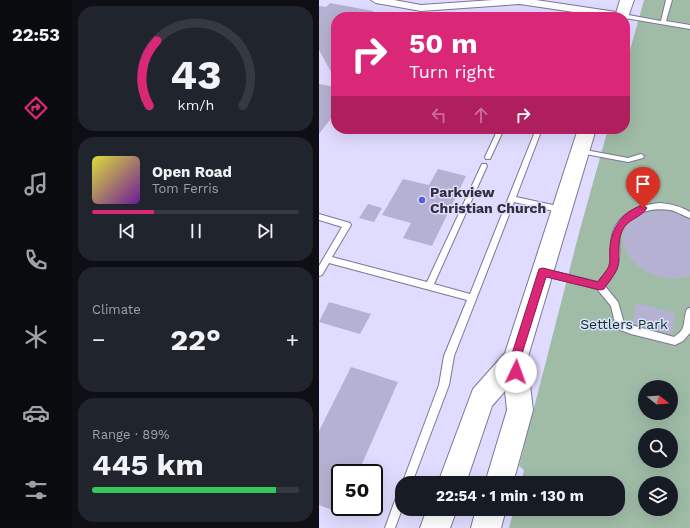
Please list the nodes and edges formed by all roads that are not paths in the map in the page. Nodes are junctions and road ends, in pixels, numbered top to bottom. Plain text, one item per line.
1 (376, 0) edge
2 (627, 0) edge
3 (669, 0) edge
4 (591, 12) edge
5 (624, 12) edge
6 (630, 18) edge
7 (663, 23) junction
8 (690, 27) edge
9 (499, 134) edge
10 (537, 134) edge
11 (585, 134) edge
12 (580, 151) junction
13 (641, 156) dead end
14 (488, 157) dead end
15 (484, 166) dead end
16 (512, 199) junction
17 (562, 210) junction
18 (690, 215) edge
19 (319, 217) edge
20 (327, 259) junction
21 (543, 272) junction
22 (319, 273) edge
23 (429, 286) junction
24 (600, 286) junction
25 (472, 298) junction
26 (690, 312) edge
27 (515, 360) junction
28 (410, 476) edge
29 (454, 476) edge
30 (501, 476) edge
31 (395, 515) edge
32 (439, 516) edge
33 (489, 516) edge
34 (390, 528) edge
35 (435, 528) edge
36 (486, 528) edge

1 - 4 street
2 - 5 main road
3 - 7 lane
6 - 7 lane
7 - 8 lane
9 - 14 lane
10 - 16 lane
11 - 12 main road
12 - 13 lane
12 - 17 main road
15 - 23 lane
16 - 17 lane
16 - 25 lane
17 - 21 main road
18 - 24 lane
19 - 20 lane
20 - 22 lane
20 - 23 lane
21 - 24 lane
21 - 27 main road
23 - 25 lane
24 - 26 lane
25 - 28 lane
27 - 29 main road
27 - 30 main road
31 - 34 lane
32 - 35 main road
33 - 36 main road

